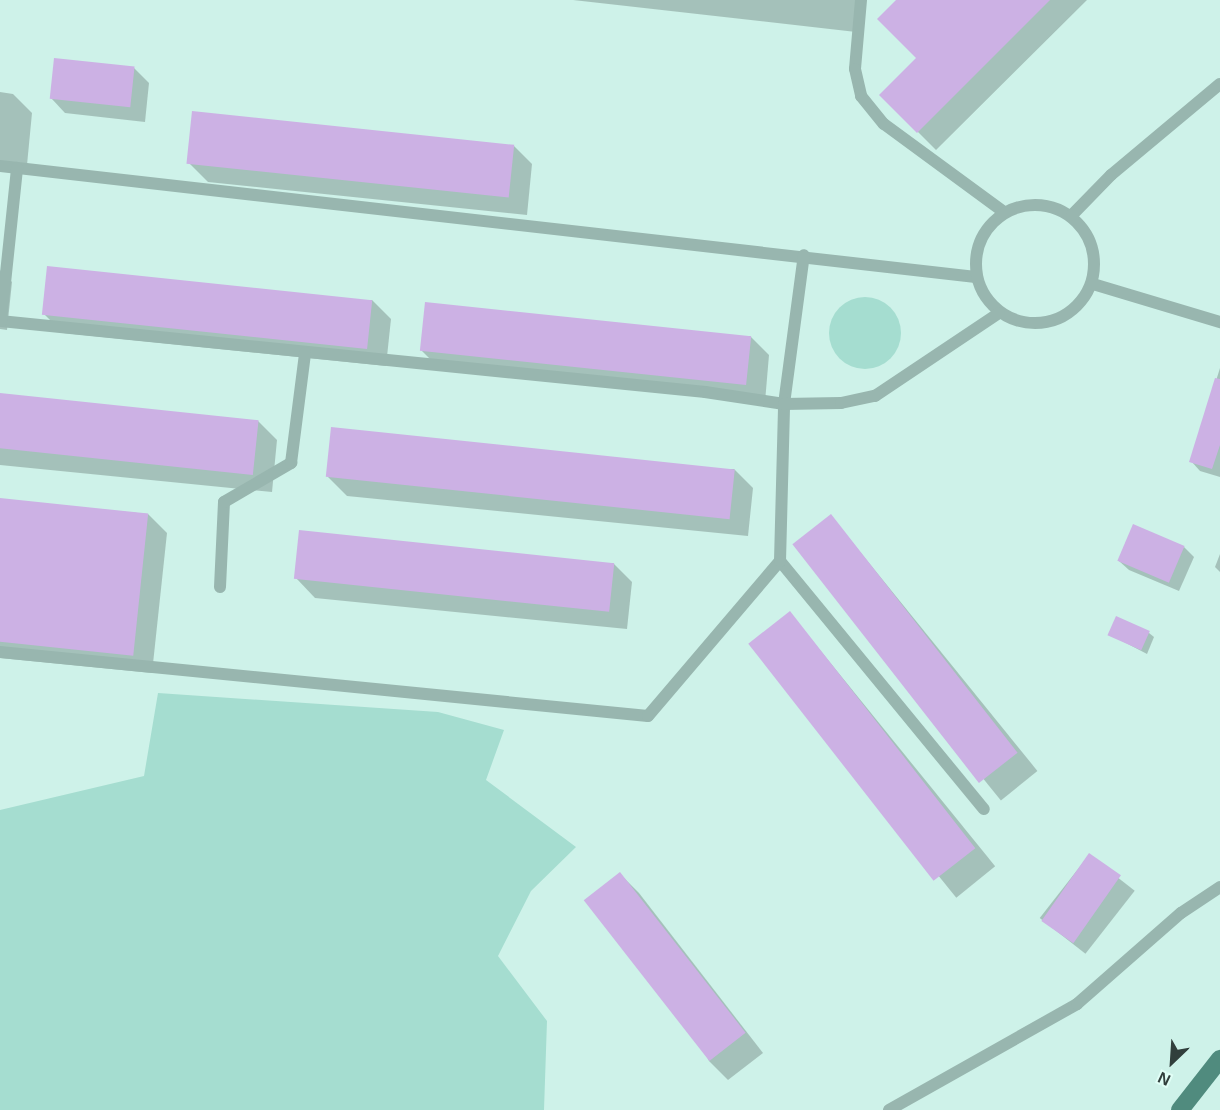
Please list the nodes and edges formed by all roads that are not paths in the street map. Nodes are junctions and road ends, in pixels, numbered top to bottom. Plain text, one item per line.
1 (861, 0) edge
2 (1220, 84) edge
3 (0, 166) edge
4 (17, 168) junction
5 (1004, 212) junction
6 (1072, 215) junction
7 (804, 255) junction
8 (976, 277) junction
9 (1093, 284) junction
10 (999, 313) junction
11 (1, 321) edge
12 (1220, 322) edge
13 (305, 353) junction
14 (784, 404) junction
15 (780, 561) junction
16 (220, 587) dead end
17 (0, 652) edge
18 (984, 809) dead end
19 (1220, 887) edge
20 (1220, 1059) edge
21 (889, 1110) edge
22 (1180, 1110) edge

1 - 5 lane
2 - 6 lane
3 - 4 lane
4 - 7 lane
4 - 11 lane
5 - 6 lane
5 - 8 lane
6 - 9 lane
7 - 8 lane
7 - 14 lane
8 - 10 lane
9 - 10 lane
9 - 12 lane
10 - 14 lane
11 - 13 lane
13 - 14 lane
13 - 16 lane
14 - 15 lane
15 - 17 lane
15 - 18 lane
19 - 21 lane
20 - 22 main road

